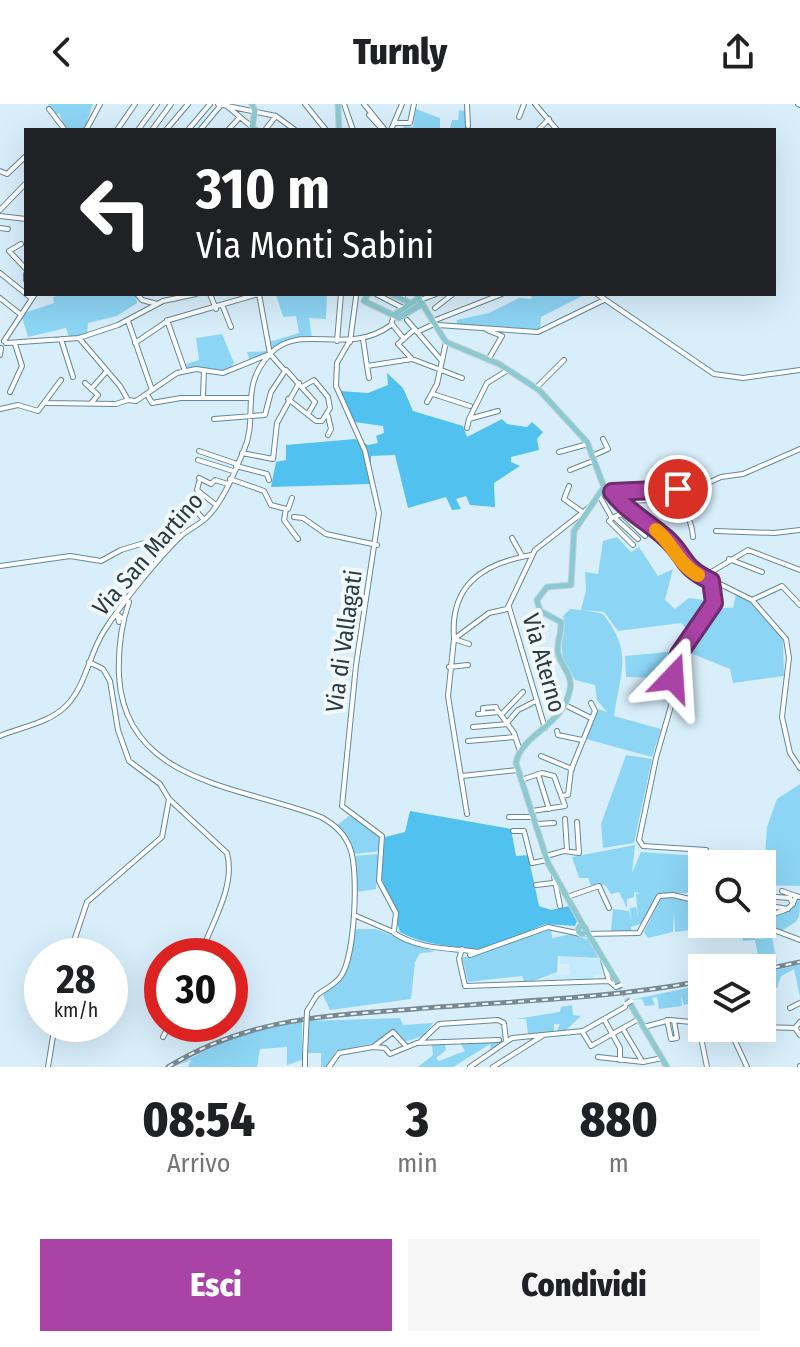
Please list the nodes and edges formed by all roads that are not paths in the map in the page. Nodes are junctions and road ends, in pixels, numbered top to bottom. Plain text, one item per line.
1 (100, 104) edge
2 (135, 104) edge
3 (157, 104) edge
4 (171, 104) edge
5 (188, 104) edge
6 (210, 104) edge
7 (252, 104) edge
8 (305, 104) edge
9 (341, 104) edge
10 (371, 104) edge
11 (402, 104) edge
12 (414, 104) edge
13 (467, 104) edge
14 (524, 104) edge
15 (535, 104) edge
16 (222, 105) edge
17 (366, 107) edge
18 (49, 109) dead end
19 (255, 111) junction
20 (276, 116) junction
21 (240, 117) junction
22 (519, 117) dead end
23 (549, 119) junction
24 (394, 123) junction
25 (287, 124) junction
26 (468, 126) dead end
27 (63, 128) edge
28 (87, 128) edge
29 (118, 128) edge
30 (139, 128) edge
31 (153, 128) edge
32 (168, 128) edge
33 (190, 128) edge
34 (202, 128) edge
35 (230, 128) edge
36 (252, 128) edge
37 (253, 128) edge
38 (267, 128) edge
39 (284, 128) edge
40 (292, 128) edge
41 (324, 128) edge
42 (339, 128) edge
43 (352, 128) edge
44 (380, 128) edge
45 (382, 128) edge
46 (386, 128) edge
47 (540, 128) edge
48 (554, 128) edge
49 (24, 158) edge
50 (0, 171) edge
51 (24, 185) edge
52 (0, 213) edge
53 (24, 219) edge
54 (0, 228) edge
55 (8, 229) dead end
56 (21, 244) dead end
57 (24, 269) edge
58 (0, 273) edge
59 (24, 290) edge
60 (33, 296) edge
61 (139, 296) edge
62 (162, 296) edge
63 (187, 296) edge
64 (211, 296) edge
65 (253, 296) edge
66 (258, 296) edge
67 (341, 296) edge
68 (354, 296) edge
69 (367, 296) edge
70 (379, 296) edge
71 (448, 296) edge
72 (497, 296) edge
73 (599, 296) edge
74 (0, 298) edge
75 (405, 298) edge
76 (420, 298) edge
77 (604, 300) junction
78 (364, 301) junction
79 (160, 302) junction
80 (223, 307) junction
81 (435, 308) dead end
82 (216, 309) junction
83 (144, 312) junction
84 (20, 314) junction
85 (394, 315) junction
86 (405, 315) junction
87 (167, 320) junction
88 (431, 320) junction
89 (128, 321) junction
90 (392, 324) junction
91 (231, 327) dead end
92 (487, 330) dead end
93 (416, 331) junction
94 (79, 338) junction
95 (61, 339) junction
96 (363, 339) junction
97 (404, 339) junction
98 (337, 341) junction
99 (349, 342) junction
100 (446, 342) junction
101 (2, 343) edge
102 (135, 343) junction
103 (15, 344) junction
104 (270, 354) junction
105 (0, 355) edge
106 (412, 359) junction
107 (488, 360) junction
108 (564, 360) dead end
109 (442, 361) junction
110 (367, 366) junction
111 (285, 370) junction
112 (508, 370) junction
113 (800, 370) edge
114 (107, 371) junction
115 (185, 371) junction
116 (204, 371) junction
117 (439, 371) junction
118 (73, 377) dead end
119 (369, 378) dead end
120 (462, 378) dead end
121 (61, 380) dead end
122 (85, 383) dead end
123 (301, 385) junction
124 (536, 388) junction
125 (91, 389) junction
126 (10, 392) dead end
127 (150, 392) junction
128 (433, 394) junction
129 (203, 397) junction
130 (248, 398) junction
131 (288, 399) junction
132 (128, 400) junction
133 (92, 402) junction
134 (427, 402) dead end
135 (47, 403) junction
136 (470, 406) dead end
137 (0, 409) edge
138 (498, 411) dead end
139 (308, 414) junction
140 (328, 414) junction
141 (248, 417) junction
142 (214, 419) dead end
143 (469, 419) junction
144 (467, 428) dead end
145 (328, 435) dead end
146 (603, 439) dead end
147 (588, 444) junction
148 (800, 449) edge
149 (199, 451) dead end
150 (559, 452) dead end
151 (242, 453) junction
152 (592, 458) junction
153 (198, 460) dead end
154 (235, 467) junction
155 (570, 470) dead end
156 (269, 480) dead end
157 (229, 481) junction
158 (208, 485) dead end
159 (569, 486) dead end
160 (604, 487) junction
161 (612, 492) junction
162 (203, 494) junction
163 (600, 497) junction
164 (292, 498) dead end
165 (619, 501) junction
166 (194, 502) dead end
167 (216, 505) junction
168 (593, 505) junction
169 (288, 509) junction
170 (581, 511) junction
171 (628, 511) junction
172 (618, 516) junction
173 (294, 517) dead end
174 (204, 520) junction
175 (800, 530) edge
176 (716, 531) dead end
177 (645, 536) dead end
178 (693, 537) dead end
179 (512, 538) dead end
180 (298, 539) dead end
181 (638, 539) dead end
182 (178, 540) junction
183 (377, 545) junction
184 (633, 545) dead end
185 (532, 555) junction
186 (522, 556) junction
187 (729, 559) junction
188 (0, 566) edge
189 (800, 570) edge
190 (762, 572) dead end
191 (703, 577) junction
192 (711, 581) junction
193 (132, 596) junction
194 (752, 600) junction
195 (800, 605) edge
196 (509, 607) junction
197 (117, 614) junction
198 (121, 621) junction
199 (106, 628) junction
200 (454, 639) junction
201 (469, 644) dead end
202 (89, 662) junction
203 (468, 665) dead end
204 (449, 667) junction
205 (523, 692) dead end
206 (537, 700) junction
207 (591, 703) dead end
208 (567, 706) dead end
209 (499, 713) junction
210 (481, 714) dead end
211 (591, 718) junction
212 (508, 723) junction
213 (473, 727) dead end
214 (545, 730) junction
215 (557, 731) dead end
216 (0, 736) edge
217 (515, 737) junction
218 (582, 740) junction
219 (468, 741) dead end
220 (520, 751) junction
221 (541, 756) dead end
222 (800, 768) edge
223 (572, 769) junction
224 (518, 770) junction
225 (538, 774) junction
226 (462, 776) junction
227 (521, 780) junction
228 (565, 796) junction
229 (169, 799) junction
230 (549, 809) junction
231 (467, 814) dead end
232 (532, 814) junction
233 (509, 817) dead end
234 (565, 819) dead end
235 (577, 822) dead end
236 (554, 823) dead end
237 (536, 824) junction
238 (513, 831) dead end
239 (706, 850) dead end
240 (567, 851) junction
241 (547, 858) junction
242 (554, 874) junction
243 (553, 883) junction
244 (536, 885) dead end
245 (782, 891) dead end
246 (798, 896) edge
247 (567, 897) junction
248 (776, 897) edge
249 (688, 899) edge
250 (793, 904) junction
251 (560, 906) dead end
252 (776, 907) edge
253 (609, 908) dead end
254 (788, 909) junction
255 (776, 912) edge
256 (354, 918) junction
257 (776, 930) edge
258 (393, 931) junction
259 (583, 931) junction
260 (75, 938) edge
261 (207, 938) edge
262 (799, 938) edge
263 (462, 952) junction
264 (604, 960) junction
265 (609, 981) junction
266 (619, 986) joint
267 (628, 1003) joint
268 (800, 1003) edge
269 (790, 1008) dead end
270 (604, 1019) junction
271 (667, 1020) junction
272 (674, 1021) junction
273 (688, 1022) edge
274 (800, 1022) edge
275 (640, 1023) junction
276 (776, 1027) edge
277 (795, 1028) junction
278 (623, 1029) junction
279 (582, 1031) junction
280 (544, 1034) junction
281 (612, 1035) junction
282 (800, 1035) edge
283 (52, 1042) edge
284 (503, 1042) junction
285 (703, 1042) edge
286 (735, 1042) edge
287 (417, 1043) junction
288 (405, 1045) junction
289 (373, 1047) junction
290 (598, 1057) dead end
291 (607, 1058) junction
292 (662, 1058) junction
293 (620, 1060) junction
294 (643, 1062) junction
295 (473, 1066) edge
296 (48, 1067) edge
297 (305, 1067) edge
298 (329, 1067) edge
299 (493, 1067) edge
300 (607, 1067) edge
301 (667, 1067) edge
302 (707, 1067) edge
303 (747, 1067) edge

1 - 28 street
2 - 29 street
3 - 30 street
4 - 31 street
5 - 32 street
6 - 33 street
7 - 19 main road
8 - 41 street
9 - 42 main road
9 - 43 street
10 - 17 street
11 - 24 street
12 - 24 street
13 - 26 street
14 - 22 street
15 - 23 street
16 - 19 street
16 - 21 street
16 - 34 street
17 - 44 street
17 - 45 street
18 - 27 street
19 - 20 street
19 - 37 main road
20 - 25 street
20 - 38 street
21 - 35 street
21 - 36 street
23 - 47 street
23 - 48 street
24 - 46 street
25 - 39 street
25 - 40 street
49 - 50 street
51 - 52 street
52 - 53 street
54 - 55 street
56 - 57 street
58 - 59 street
60 - 84 street
61 - 79 street
61 - 83 street
62 - 79 street
63 - 79 street
64 - 82 street
65 - 80 street
66 - 104 street
67 - 98 street
68 - 78 street
68 - 99 street, Via di Vallagati
69 - 78 main road
70 - 86 street
71 - 81 street
72 - 88 street
73 - 77 street
74 - 84 street
75 - 76 main road
75 - 86 main road
76 - 86 main road
76 - 88 main road
77 - 88 street
77 - 113 street
78 - 85 main road
79 - 83 street
80 - 82 street
80 - 91 street
82 - 87 street
83 - 89 street
84 - 101 street
85 - 86 main road
85 - 90 street
86 - 93 street
87 - 102 street
87 - 115 street
88 - 93 street
88 - 100 main road
89 - 94 street
89 - 102 street
90 - 96 street
90 - 97 street
92 - 107 street
93 - 97 street
93 - 109 street
94 - 95 street
94 - 114 street
95 - 103 street
95 - 118 street
96 - 99 street
96 - 110 street
97 - 106 street
98 - 99 street
98 - 104 street
99 - 183 street, Via di Vallagati
100 - 107 main road
100 - 109 street
101 - 103 street
101 - 105 street
102 - 127 street
103 - 126 street
104 - 111 street
104 - 116 street
104 - 130 street, Via San Martino
106 - 110 street
106 - 117 street
107 - 112 main road
108 - 124 street
109 - 117 street
110 - 119 street
111 - 123 street
111 - 141 street
112 - 124 main road
112 - 143 street
114 - 125 street
114 - 132 street
115 - 116 street
115 - 127 street
116 - 129 street
117 - 120 street
117 - 128 street
121 - 135 street
122 - 125 street
123 - 131 street
123 - 139 street
123 - 140 street
124 - 147 main road
125 - 133 street
127 - 129 street
127 - 132 street
128 - 134 street
128 - 136 street
129 - 130 street
130 - 141 street, Via San Martino
131 - 139 street
131 - 151 street
132 - 133 street
133 - 135 street
135 - 137 street
138 - 143 street
139 - 140 street
140 - 145 street
141 - 142 street
141 - 151 street, Via San Martino
143 - 144 street
146 - 152 street
147 - 150 street
147 - 152 main road
148 - 161 street
149 - 154 street
151 - 154 street, Via San Martino
152 - 155 street
152 - 160 main road
153 - 154 street
154 - 156 street
154 - 157 street, Via San Martino
157 - 162 street
157 - 167 street, Via San Martino
157 - 169 street
158 - 162 street
159 - 170 street
160 - 161 street
160 - 163 main road
161 - 165 street
162 - 167 street
163 - 168 main road
163 - 172 street
164 - 169 street
165 - 171 street
165 - 178 street
166 - 174 street
167 - 174 street, Via San Martino
168 - 170 street
168 - 214 main road
169 - 180 street
170 - 185 street
171 - 172 street
171 - 191 street
172 - 177 street
172 - 181 street
172 - 184 street
173 - 183 street
174 - 182 street, Via San Martino
175 - 176 street
179 - 186 street
182 - 188 street
182 - 193 street, Via San Martino
183 - 258 street, Via di Vallagati
185 - 186 street
185 - 196 street
186 - 200 street
187 - 189 street
187 - 190 street
187 - 191 street
191 - 192 street
192 - 194 street
192 - 239 street
193 - 197 street, Via San Martino
193 - 198 street
194 - 195 street
194 - 222 street
196 - 200 street
196 - 206 street, Via Aterno
197 - 198 street
197 - 199 street, Via San Martino
198 - 199 street
198 - 256 street
199 - 202 street, Via San Martino
200 - 201 street
200 - 204 street
202 - 216 street, Via San Martino
202 - 229 street
203 - 204 street
204 - 226 street
205 - 209 street
206 - 212 street
206 - 214 street, Via Aterno
207 - 211 street
208 - 211 street
209 - 210 street
209 - 212 street
211 - 218 street
212 - 213 street
212 - 217 street
214 - 220 main road
215 - 218 street
217 - 219 street
217 - 220 street
218 - 223 street
220 - 224 main road
221 - 223 street
223 - 228 street
224 - 226 street
224 - 227 main road
225 - 227 street
225 - 228 street
225 - 230 street
226 - 231 street
227 - 232 main road
228 - 230 street
229 - 260 street
229 - 261 street
230 - 232 street
232 - 233 street
232 - 237 main road
234 - 240 street
235 - 240 street
236 - 237 street
237 - 241 main road
238 - 241 street
240 - 241 street
241 - 242 main road
242 - 243 street
242 - 247 main road
243 - 244 street
243 - 251 street
245 - 246 street
246 - 250 street
247 - 253 street
247 - 259 main road
248 - 250 street
249 - 259 street
250 - 254 street
252 - 254 street
254 - 255 street
256 - 258 street
256 - 297 street, bridge
257 - 262 street
258 - 263 street
259 - 263 street
259 - 264 main road
263 - 265 street
264 - 265 street
264 - 266 main road
265 - 266 street
267 - 270 street
267 - 275 main road
268 - 269 street
270 - 279 street
270 - 281 street
271 - 272 street
271 - 272 street
271 - 275 street
272 - 273 street
274 - 277 street
275 - 278 street
275 - 292 main road
276 - 277 street
277 - 282 street
278 - 281 street
278 - 294 street
279 - 280 street
279 - 281 street
280 - 284 street
280 - 299 street
281 - 293 street
283 - 296 street
284 - 287 street
284 - 287 street
284 - 295 street
285 - 302 street
286 - 303 street
287 - 288 street
288 - 289 street
288 - 289 street
289 - 298 street
290 - 291 street
291 - 293 street
291 - 300 street
292 - 294 street
292 - 301 main road
293 - 294 street

